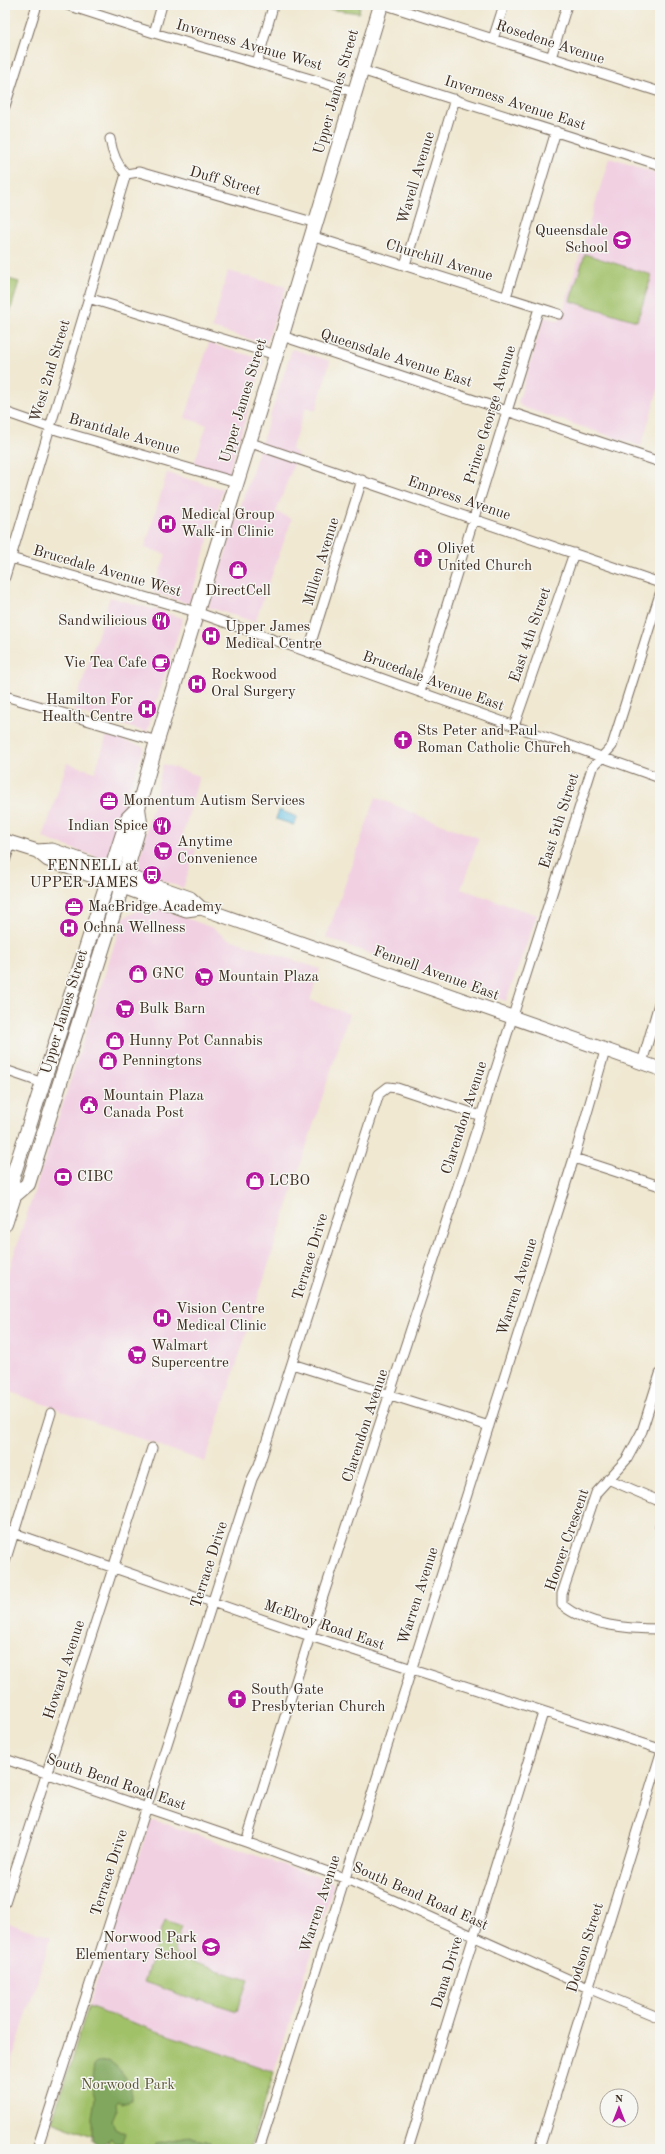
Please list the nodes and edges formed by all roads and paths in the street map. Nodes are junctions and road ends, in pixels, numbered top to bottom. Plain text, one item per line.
1 (37, 5) edge
2 (67, 5) edge
3 (162, 5) edge
4 (381, 5) edge
5 (386, 5) edge
6 (504, 5) edge
7 (567, 5) edge
8 (272, 10) dead end
9 (154, 33) junction
10 (493, 39) junction
11 (551, 58) junction
12 (257, 63) junction
13 (361, 70) junction
14 (355, 92) junction
15 (660, 92) edge
16 (455, 99) junction
17 (5, 105) edge
18 (556, 132) junction
19 (110, 139) dead end
20 (660, 165) edge
21 (126, 174) junction
22 (314, 230) junction
23 (405, 265) junction
24 (506, 297) junction
25 (88, 298) junction
26 (539, 308) junction
27 (559, 314) dead end
28 (282, 336) junction
29 (276, 355) junction
30 (506, 410) junction
31 (5, 412) edge
32 (49, 427) junction
33 (248, 442) junction
34 (660, 462) edge
35 (362, 480) junction
36 (236, 482) junction
37 (474, 519) junction
38 (574, 553) junction
39 (11, 558) junction
40 (5, 577) edge
41 (660, 584) edge
42 (660, 594) edge
43 (196, 612) junction
44 (308, 652) junction
45 (420, 692) junction
46 (5, 696) edge
47 (514, 726) junction
48 (157, 741) junction
49 (603, 758) junction
50 (660, 778) edge
51 (8, 842) edge
52 (5, 862) edge
53 (117, 879) junction
54 (660, 1000) edge
55 (511, 1018) junction
56 (605, 1051) junction
57 (642, 1063) junction
58 (660, 1069) edge
59 (5, 1070) edge
60 (43, 1083) junction
61 (481, 1116) junction
62 (574, 1158) junction
63 (660, 1186) edge
64 (14, 1196) junction
65 (5, 1224) edge
66 (292, 1364) junction
67 (660, 1374) edge
68 (391, 1394) junction
69 (51, 1413) dead end
70 (489, 1426) junction
71 (152, 1448) dead end
72 (608, 1479) junction
73 (660, 1504) edge
74 (5, 1530) edge
75 (15, 1533) junction
76 (5, 1562) edge
77 (114, 1568) junction
78 (212, 1602) junction
79 (660, 1629) edge
80 (310, 1636) junction
81 (410, 1670) junction
82 (543, 1712) junction
83 (660, 1749) edge
84 (660, 1756) edge
85 (5, 1759) edge
86 (46, 1773) junction
87 (146, 1809) junction
88 (246, 1842) junction
89 (344, 1878) junction
90 (5, 1902) edge
91 (473, 1937) junction
92 (588, 1988) junction
93 (660, 2018) edge
94 (37, 2149) edge
95 (259, 2149) edge
96 (408, 2149) edge
97 (539, 2149) edge

1 - 17 street
2 - 9 street, Inverness Avenue West
3 - 9 street
4 - 13 main road, Upper James Street
5 - 10 street, Rosedene Avenue
6 - 10 street
7 - 11 street
8 - 12 street
9 - 12 street, Inverness Avenue West
10 - 11 street, Rosedene Avenue
11 - 15 street, Rosedene Avenue
12 - 14 street, Inverness Avenue West
13 - 14 main road, Upper James Street
13 - 16 street, Inverness Avenue East
14 - 22 main road, Upper James Street
16 - 18 street, Inverness Avenue East
16 - 23 street, Wavell Avenue
18 - 20 street, Inverness Avenue East
18 - 24 street
19 - 21 street
21 - 22 street, Duff Street
21 - 25 street, West 2nd Street
22 - 23 street, Churchill Avenue
22 - 28 main road, Upper James Street
23 - 24 street, Churchill Avenue
24 - 26 street, Churchill Avenue
25 - 29 street
25 - 32 street, West 2nd Street
26 - 27 street, Churchill Avenue
26 - 30 street, Prince George Avenue
28 - 29 main road, Upper James Street
28 - 30 street, Queensdale Avenue East
29 - 33 main road, Upper James Street
30 - 34 street, Queensdale Avenue East
30 - 37 street, Prince George Avenue
31 - 32 street, Brantdale Avenue
32 - 36 street, Brantdale Avenue
32 - 39 street, West 2nd Street
33 - 35 street, Empress Avenue
33 - 36 main road, Upper James Street
35 - 37 street, Empress Avenue
35 - 44 street, Millen Avenue
36 - 43 main road, Upper James Street
37 - 38 street, Empress Avenue
37 - 45 street, Prince George Avenue
38 - 41 street, Empress Avenue
38 - 47 street, East 4th Street
39 - 40 street, West 2nd Street
39 - 43 street, Brucedale Avenue West
42 - 49 street, East 5th Street
43 - 44 street, Brucedale Avenue East
43 - 48 main road, Upper James Street
44 - 45 street, Brucedale Avenue East
45 - 47 street, Brucedale Avenue East
46 - 48 street
47 - 49 street, Brucedale Avenue East
48 - 53 main road, Upper James Street
49 - 50 street, Brucedale Avenue East
49 - 55 street, East 5th Street
51 - 52 street
51 - 53 main road, Fennell Avenue East
53 - 55 main road, Fennell Avenue East
53 - 60 main road, Upper James Street
53 - 64 main road, Upper James Street
54 - 57 street
55 - 56 main road, Fennell Avenue East
55 - 61 street, Clarendon Avenue
56 - 57 main road, Fennell Avenue East
56 - 62 street, Warren Avenue
57 - 58 main road, Fennell Avenue East
59 - 60 street
60 - 64 main road, Upper James Street
61 - 66 street, Terrace Drive
61 - 68 street, Clarendon Avenue
62 - 63 street
62 - 70 street, Warren Avenue
64 - 65 main road, Upper James Street
66 - 68 street
66 - 78 street, Terrace Drive
67 - 72 street, Hoover Crescent
68 - 70 street
68 - 80 street, Clarendon Avenue
69 - 75 street
70 - 81 street, Warren Avenue
71 - 77 street, Howard Avenue
72 - 73 street
72 - 79 street, Hoover Crescent
74 - 75 street, McElroy Road East
75 - 76 street
75 - 77 street, McElroy Road East
77 - 78 street, McElroy Road East
77 - 86 street, Howard Avenue
78 - 80 street, McElroy Road East
78 - 87 street, Terrace Drive
80 - 81 street, McElroy Road East
80 - 88 street, Clarendon Avenue
81 - 82 street, McElroy Road East
81 - 89 street, Warren Avenue
82 - 83 street, McElroy Road East
82 - 91 street, Dana Drive
84 - 92 street, Dodson Street
85 - 86 street, South Bend Road East
86 - 87 street, South Bend Road East
86 - 90 street, Howard Avenue
87 - 88 street, South Bend Road East
87 - 94 street, Terrace Drive
88 - 89 street, South Bend Road East
89 - 91 street, South Bend Road East
89 - 95 street, Warren Avenue
91 - 92 street, South Bend Road East
91 - 96 street, Dana Drive
92 - 93 street, South Bend Road East
92 - 97 street, Dodson Street

